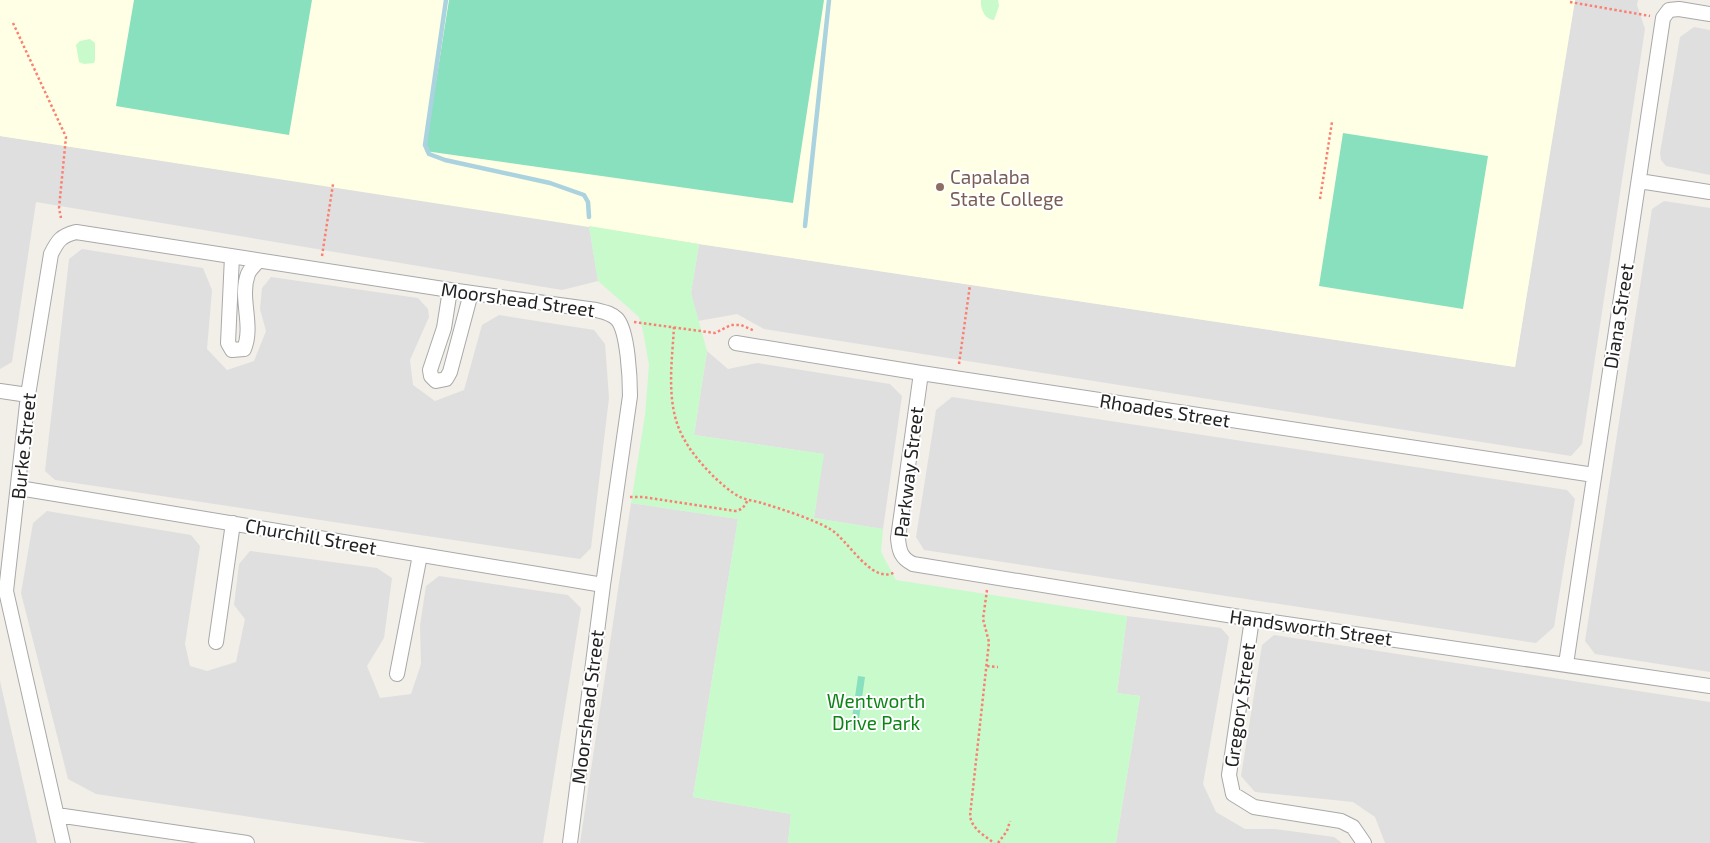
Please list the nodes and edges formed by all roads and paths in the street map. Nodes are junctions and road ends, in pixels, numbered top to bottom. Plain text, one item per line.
1 (1570, 2) dead end
2 (1710, 14) edge
3 (1663, 18) junction
4 (13, 23) dead end
5 (1332, 122) dead end
6 (1639, 181) junction
7 (333, 184) dead end
8 (1710, 192) edge
9 (1320, 199) dead end
10 (61, 218) dead end
11 (51, 254) joint
12 (232, 256) junction
13 (322, 256) dead end
14 (258, 261) junction
15 (970, 285) dead end
16 (450, 290) junction
17 (471, 293) junction
18 (674, 327) dead end
19 (736, 343) dead end
20 (958, 365) dead end
21 (921, 373) junction
22 (0, 391) edge
23 (28, 395) junction
24 (1594, 475) junction
25 (19, 488) junction
26 (616, 497) junction
27 (748, 499) junction
28 (233, 523) junction
29 (420, 555) junction
30 (913, 564) joint
31 (895, 572) dead end
32 (603, 585) junction
33 (987, 590) dead end
34 (1252, 619) junction
35 (216, 642) dead end
36 (1566, 664) junction
37 (987, 666) junction
38 (998, 667) dead end
39 (397, 674) dead end
40 (1710, 686) edge
41 (57, 815) junction
42 (1010, 821) dead end
43 (63, 843) edge
44 (246, 843) edge
45 (570, 843) edge
46 (996, 843) edge
47 (1364, 843) edge

1 - 3 path
2 - 3 street
3 - 6 street, Diana Street
4 - 10 path
5 - 9 path
6 - 8 street
6 - 24 street, Diana Street
7 - 13 path
11 - 12 street, Moorshead Street
11 - 23 street, Burke Street
12 - 14 street, Moorshead Street
12 - 14 street
14 - 16 street, Moorshead Street
15 - 20 path
16 - 17 street, Moorshead Street
16 - 17 street
17 - 26 street, Moorshead Street
18 - 27 path
19 - 21 street, Rhoades Street
21 - 24 street, Rhoades Street
21 - 30 street, Parkway Street
22 - 23 street
23 - 25 street, Burke Street
24 - 36 street, Diana Street
25 - 28 street, Churchill Street
25 - 41 street, Burke Street
26 - 27 path
26 - 32 street, Moorshead Street
27 - 31 path
28 - 29 street, Churchill Street
28 - 35 street
29 - 32 street, Churchill Street
29 - 39 street
30 - 34 street, Handsworth Street
32 - 45 street, Moorshead Street
33 - 37 path
34 - 36 street, Handsworth Street
34 - 47 street, Gregory Street
36 - 40 street, Handsworth Street
37 - 38 path
37 - 46 path
41 - 43 street, Burke Street
41 - 44 street
42 - 46 path

